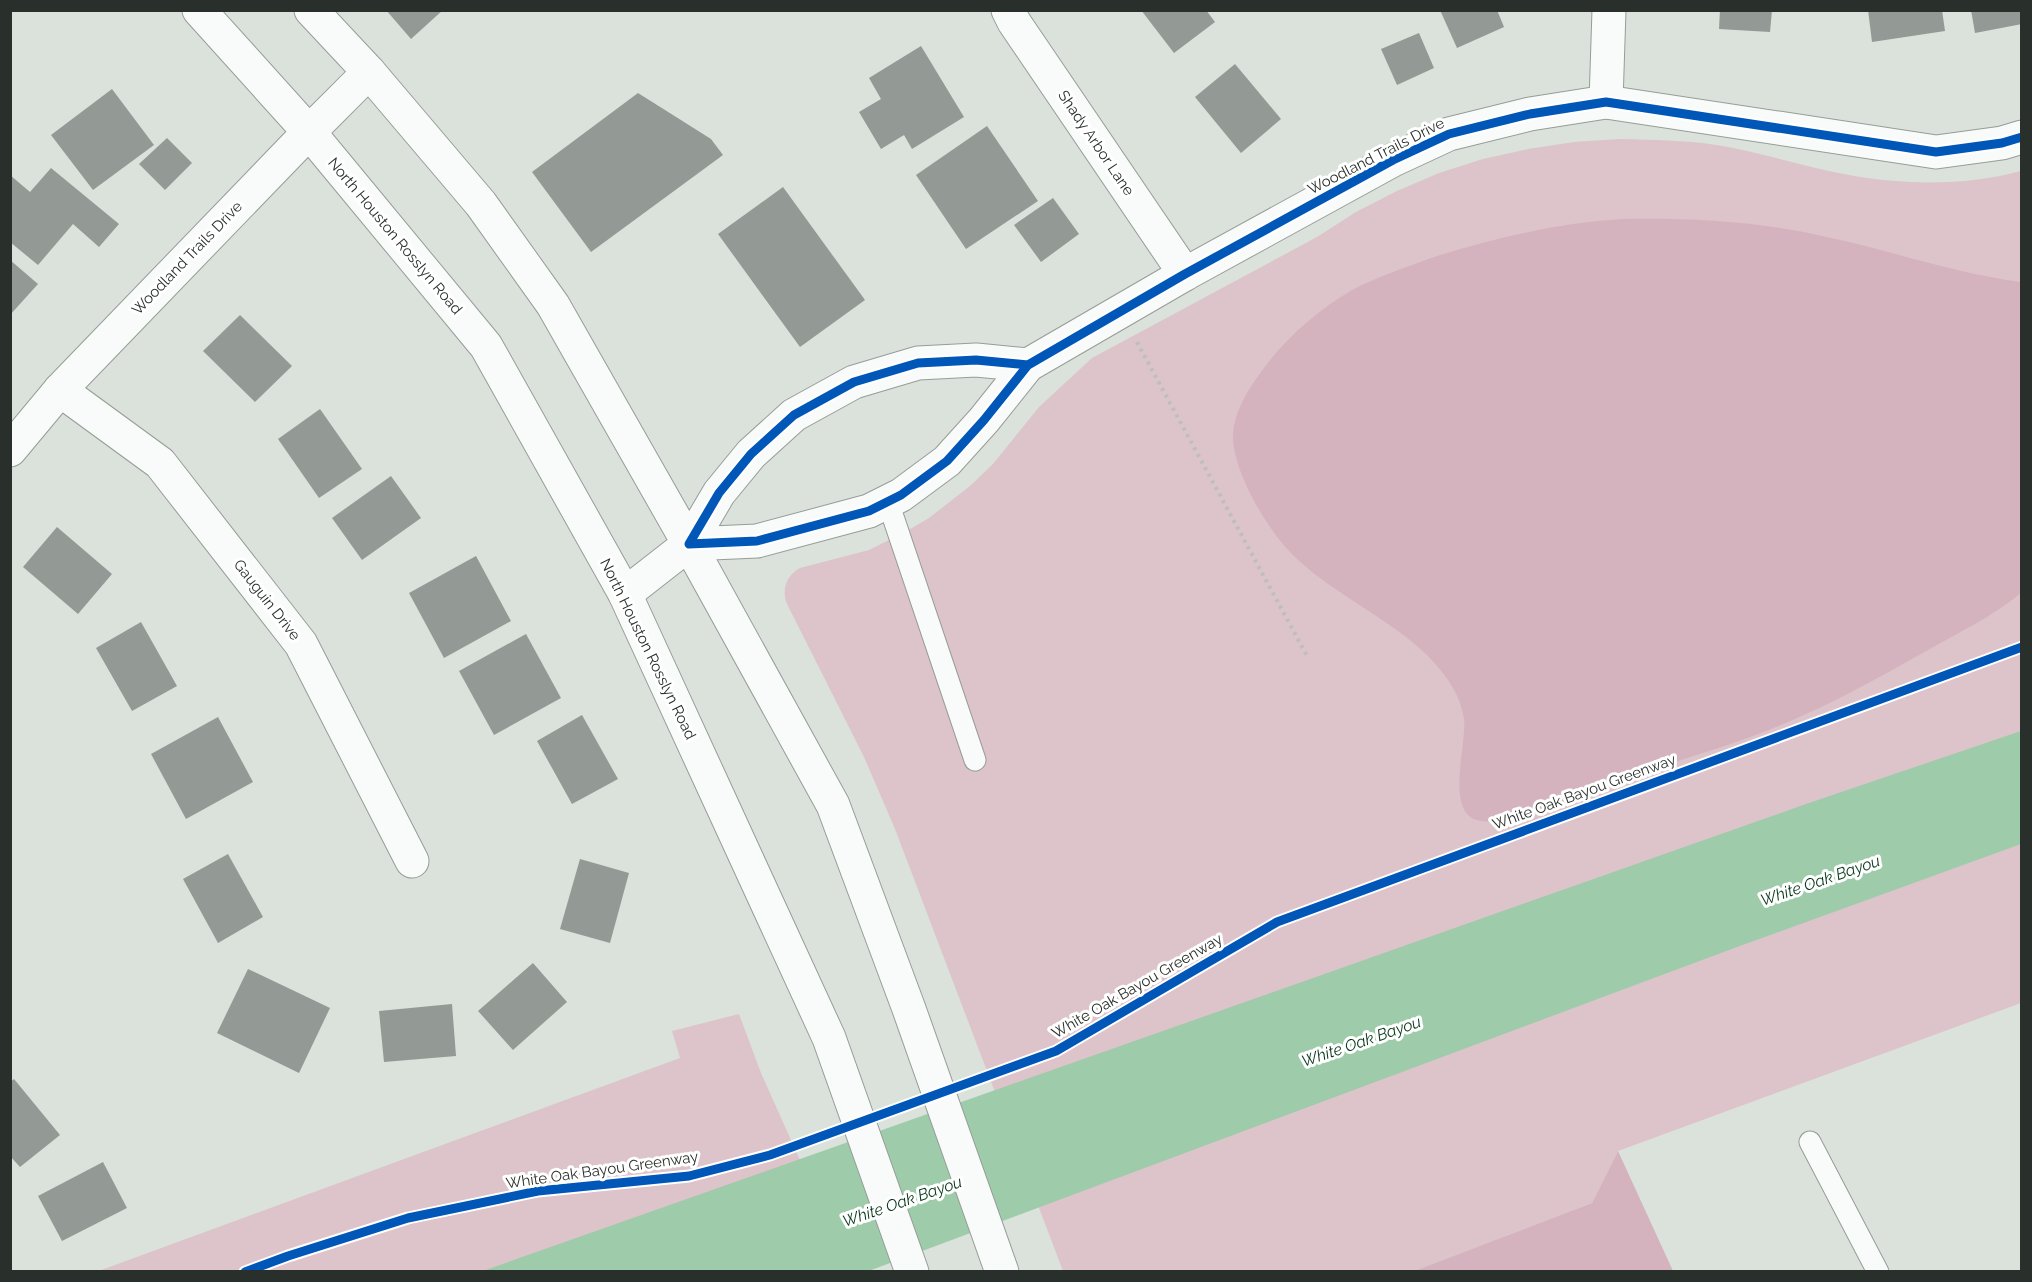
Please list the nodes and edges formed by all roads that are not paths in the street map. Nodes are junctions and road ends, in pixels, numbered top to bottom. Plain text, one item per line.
1 (199, 10) edge
2 (311, 10) edge
3 (1008, 10) edge
4 (1609, 10) edge
5 (369, 72) junction
6 (1606, 102) junction
7 (309, 132) junction
8 (2022, 137) edge
9 (1185, 274) junction
10 (1028, 365) junction
11 (60, 390) junction
12 (10, 450) edge
13 (888, 502) junction
14 (689, 544) junction
15 (625, 594) junction
16 (975, 760) dead end
17 (412, 861) dead end
18 (1810, 1142) dead end
19 (912, 1272) edge
20 (1002, 1272) edge
21 (1878, 1272) edge

1 - 7 street, North Houston Rosslyn Road
2 - 5 street
3 - 9 street, Shady Arbor Lane
4 - 6 street
5 - 7 street, Woodland Trails Drive
5 - 14 street
6 - 8 street, Woodland Trails Drive
6 - 9 street, Woodland Trails Drive
7 - 11 street, Woodland Trails Drive
7 - 15 street, North Houston Rosslyn Road
9 - 10 street, Woodland Trails Drive
10 - 13 street, Woodland Trails Drive
10 - 14 street
11 - 12 street, Woodland Trails Drive
11 - 17 street, Gauguin Drive
13 - 14 street, Woodland Trails Drive
13 - 16 lane
14 - 15 street
14 - 20 street
15 - 19 street, North Houston Rosslyn Road
18 - 21 lane

